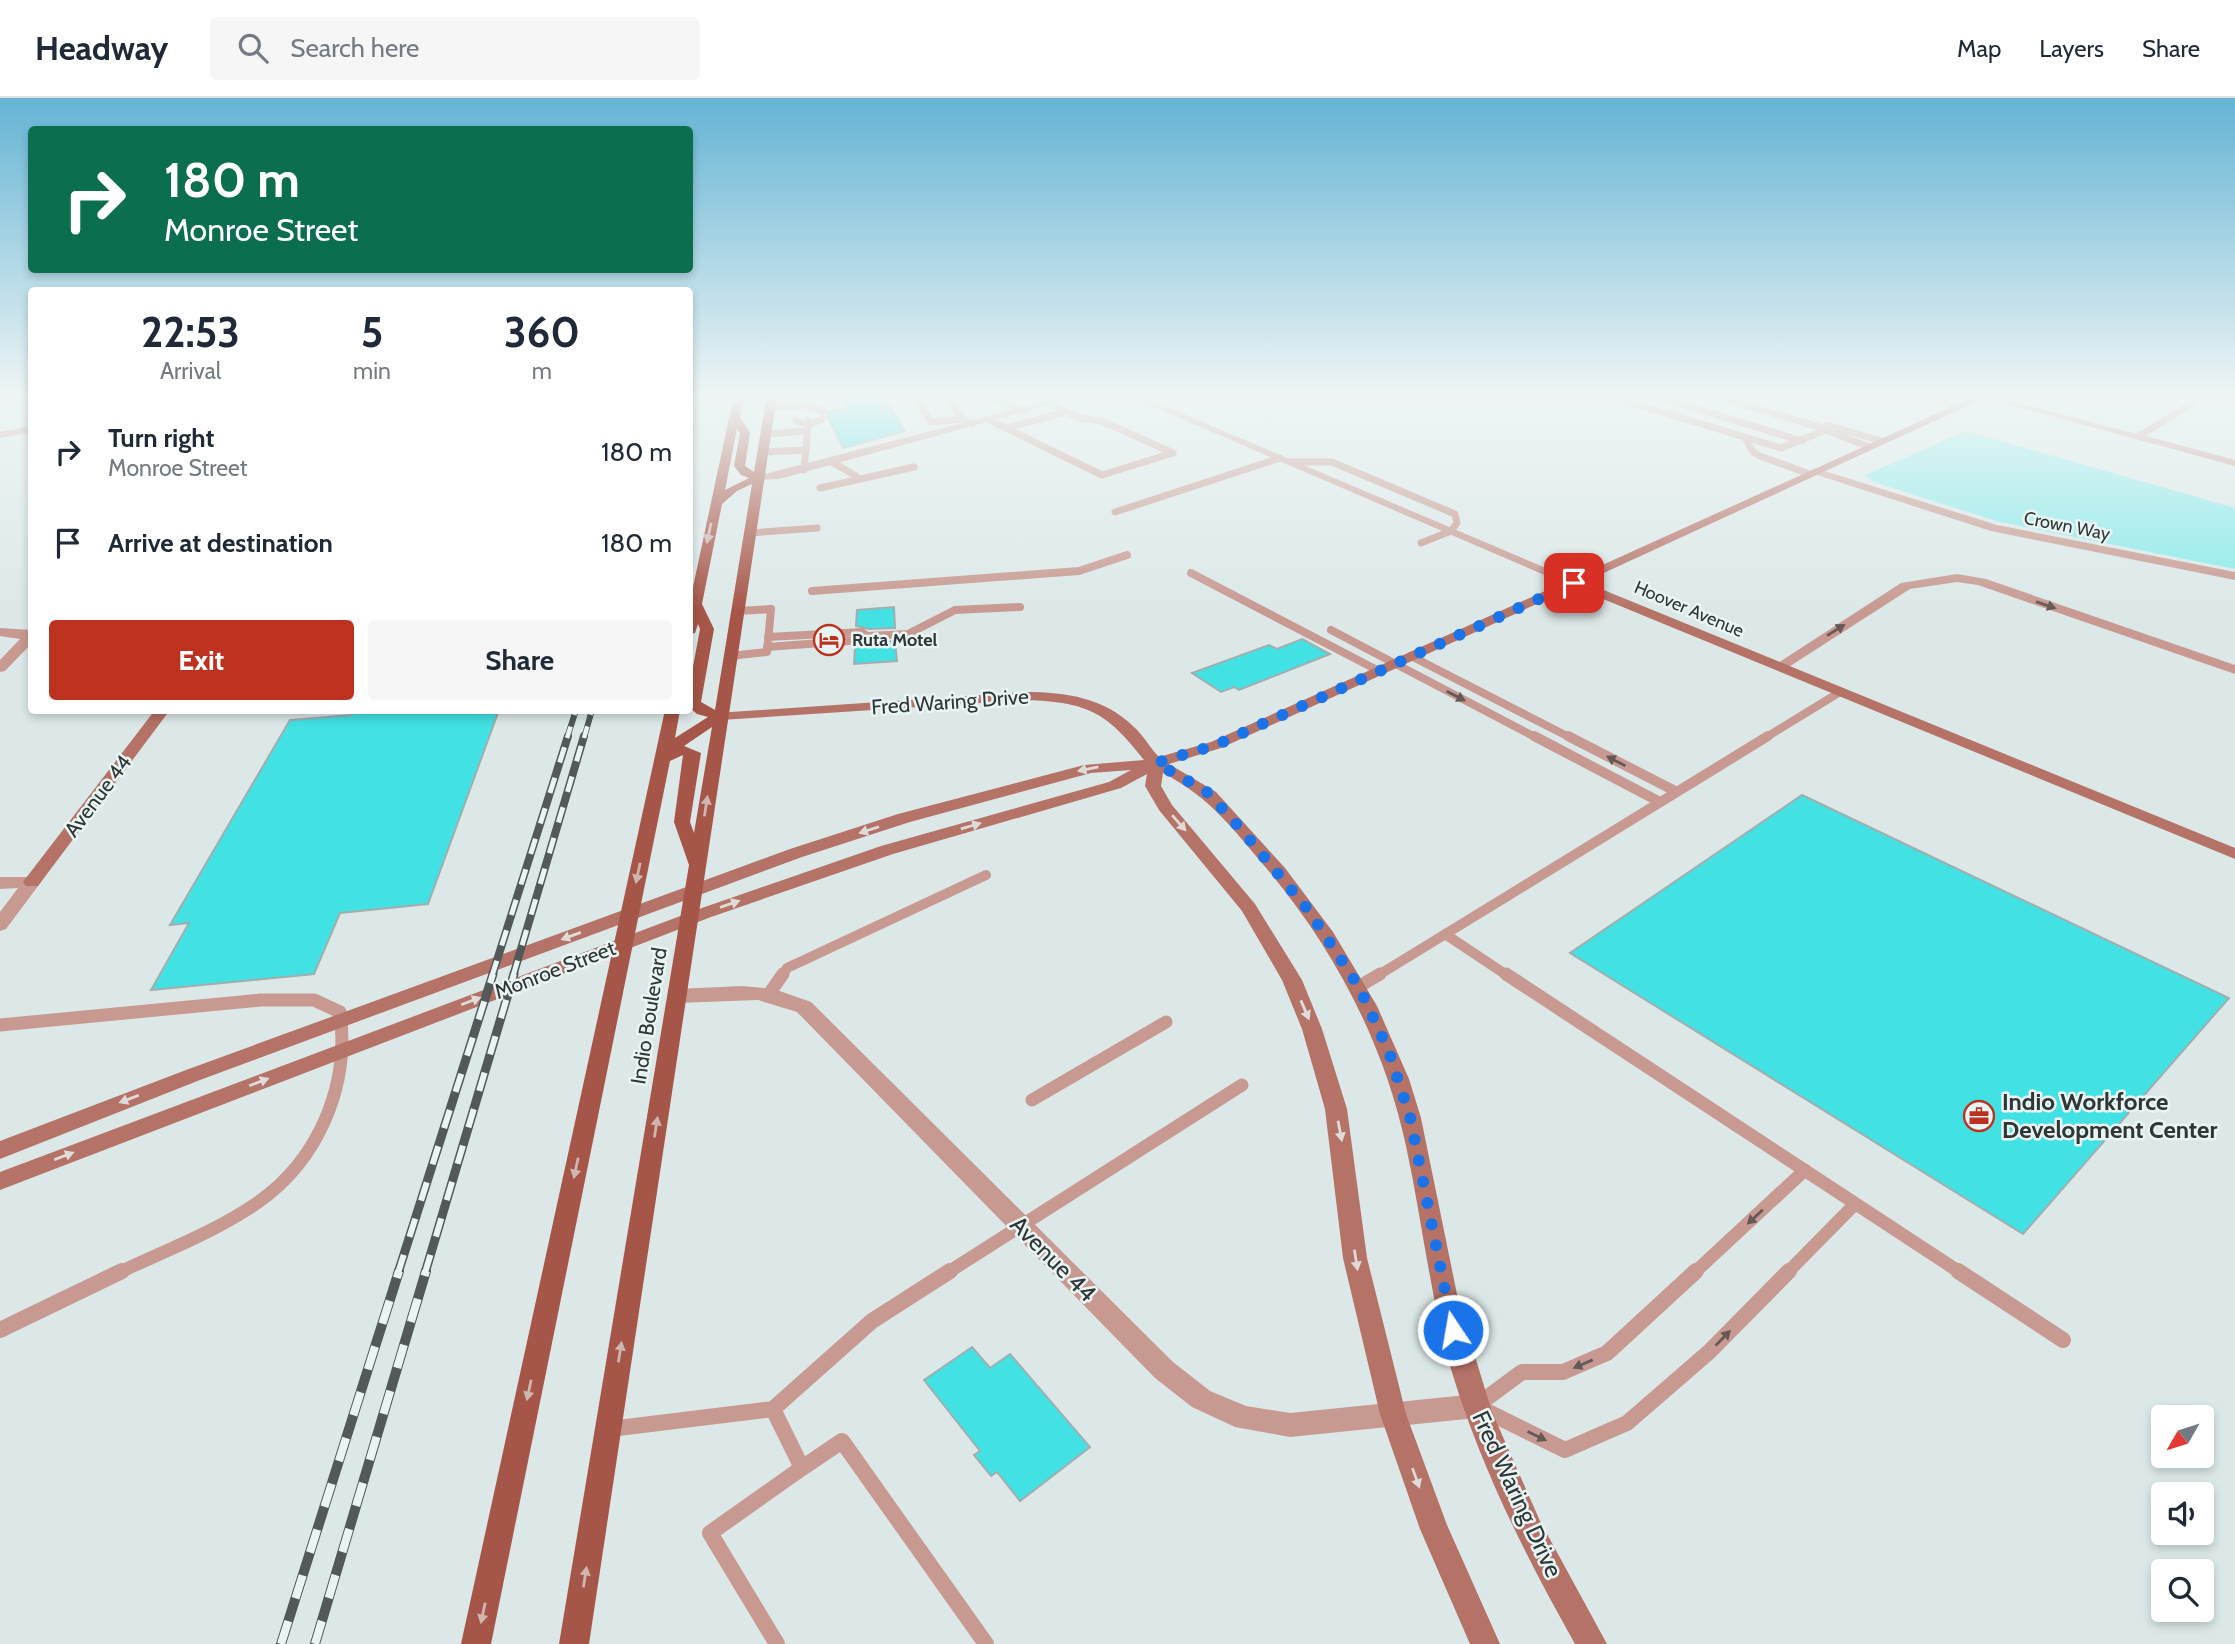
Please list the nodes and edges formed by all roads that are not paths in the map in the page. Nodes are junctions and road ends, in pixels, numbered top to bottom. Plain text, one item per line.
1 (723, 467) edge
2 (740, 467) edge
3 (761, 467) edge
4 (814, 467) edge
5 (841, 467) edge
6 (914, 467) dead end
7 (1086, 467) edge
8 (1127, 467) edge
9 (1262, 467) edge
10 (1302, 467) edge
11 (1797, 467) edge
12 (1824, 467) edge
13 (804, 470) joint
14 (1813, 472) junction
15 (856, 476) junction
16 (759, 477) junction
17 (820, 488) dead end
18 (716, 503) junction
19 (1115, 512) dead end
20 (817, 528) dead end
21 (1451, 531) junction
22 (750, 533) junction
23 (1421, 543) dead end
24 (1126, 555) dead end
25 (1191, 573) dead end
26 (2235, 576) edge
27 (1574, 583) junction
28 (812, 591) dead end
29 (695, 603) junction
30 (1020, 607) dead end
31 (737, 611) junction
32 (693, 614) edge
33 (1331, 630) dead end
34 (0, 632) edge
35 (28, 635) edge
36 (28, 638) edge
37 (768, 642) junction
38 (730, 656) junction
39 (1411, 656) junction
40 (1396, 663) junction
41 (1779, 667) junction
42 (0, 668) edge
43 (2235, 670) edge
44 (1379, 671) junction
45 (1840, 692) junction
46 (160, 714) edge
47 (672, 714) edge
48 (720, 716) junction
49 (663, 758) junction
50 (1156, 763) junction
51 (1677, 792) junction
52 (1660, 802) junction
53 (2235, 854) edge
54 (697, 866) junction
55 (986, 875) dead end
56 (32, 882) junction
57 (0, 883) edge
58 (0, 925) edge
59 (1446, 934) junction
60 (1359, 987) junction
61 (769, 994) junction
62 (677, 996) junction
63 (1166, 1023) dead end
64 (0, 1025) edge
65 (1242, 1085) dead end
66 (1032, 1100) dead end
67 (0, 1150) edge
68 (1805, 1170) junction
69 (0, 1181) edge
70 (1856, 1204) junction
71 (1020, 1225) junction
72 (0, 1330) edge
73 (2063, 1340) dead end
74 (1476, 1406) junction
75 (773, 1409) junction
76 (1393, 1414) junction
77 (608, 1430) junction
78 (802, 1468) junction
79 (476, 1644) edge
80 (574, 1644) edge
81 (777, 1644) edge
82 (986, 1644) edge
83 (1485, 1644) edge
84 (1592, 1644) edge

1 - 18 main road
2 - 16 main road
3 - 16 main road, Indio Boulevard
4 - 13 street
5 - 15 lane
6 - 15 lane
7 - 8 lane
9 - 19 lane
10 - 21 street, Hoover Avenue
11 - 14 lane
12 - 14 main road, Monroe Street
13 - 16 street
14 - 26 street, Crown Way
14 - 27 main road, Monroe Street
15 - 17 lane
16 - 18 main road
16 - 22 main road, Indio Boulevard
18 -> 29 main road
20 - 22 lane
21 - 23 lane
21 - 27 street, Hoover Avenue
22 - 31 main road, Indio Boulevard
24 - 28 lane
25 - 44 lane
27 - 39 main road, Monroe Street
27 - 41 main road, Hoover Avenue
29 - 32 main road
29 - 48 main road
30 - 37 lane
31 - 37 lane
31 - 38 main road, Indio Boulevard
33 - 40 lane
34 - 35 street
36 - 42 street
37 - 38 lane
38 - 48 main road, Indio Boulevard
39 - 40 main road, Monroe Street
51 -> 39 lane
40 - 44 main road, Monroe Street
40 -> 52 lane
41 -> 43 street
41 - 45 main road, Hoover Avenue
44 - 50 main road, Monroe Street
45 - 51 lane
45 - 53 main road, Hoover Avenue
46 - 56 main road, Avenue 44
47 - 49 main road, Indio Boulevard
48 - 49 main road
48 - 50 main road, Fred Waring Drive
54 -> 48 main road, Indio Boulevard
49 - 54 main road
49 -> 79 main road, Indio Boulevard
50 - 60 main road, Fred Waring Drive
50 -> 67 main road, Monroe Street
69 -> 50 main road, Monroe Street
50 -> 76 main road
51 - 52 lane
52 - 59 lane
54 - 62 main road, Indio Boulevard
55 - 61 lane
56 - 57 street
56 - 58 street
59 - 60 lane
59 - 68 lane
60 - 74 main road, Fred Waring Drive
61 - 62 street, Avenue 44
61 - 71 street, Avenue 44
77 -> 62 main road, Indio Boulevard
63 - 66 lane
64 - 72 lane
65 - 71 lane
68 - 70 lane
68 -> 74 lane
70 - 73 lane
74 -> 70 lane
71 - 75 lane
71 - 76 street, Avenue 44
74 - 76 street, Avenue 44
74 - 84 main road, Fred Waring Drive
75 - 77 lane
75 - 78 lane
76 -> 83 main road
80 -> 77 main road, Indio Boulevard
78 - 81 lane
78 - 82 lane

